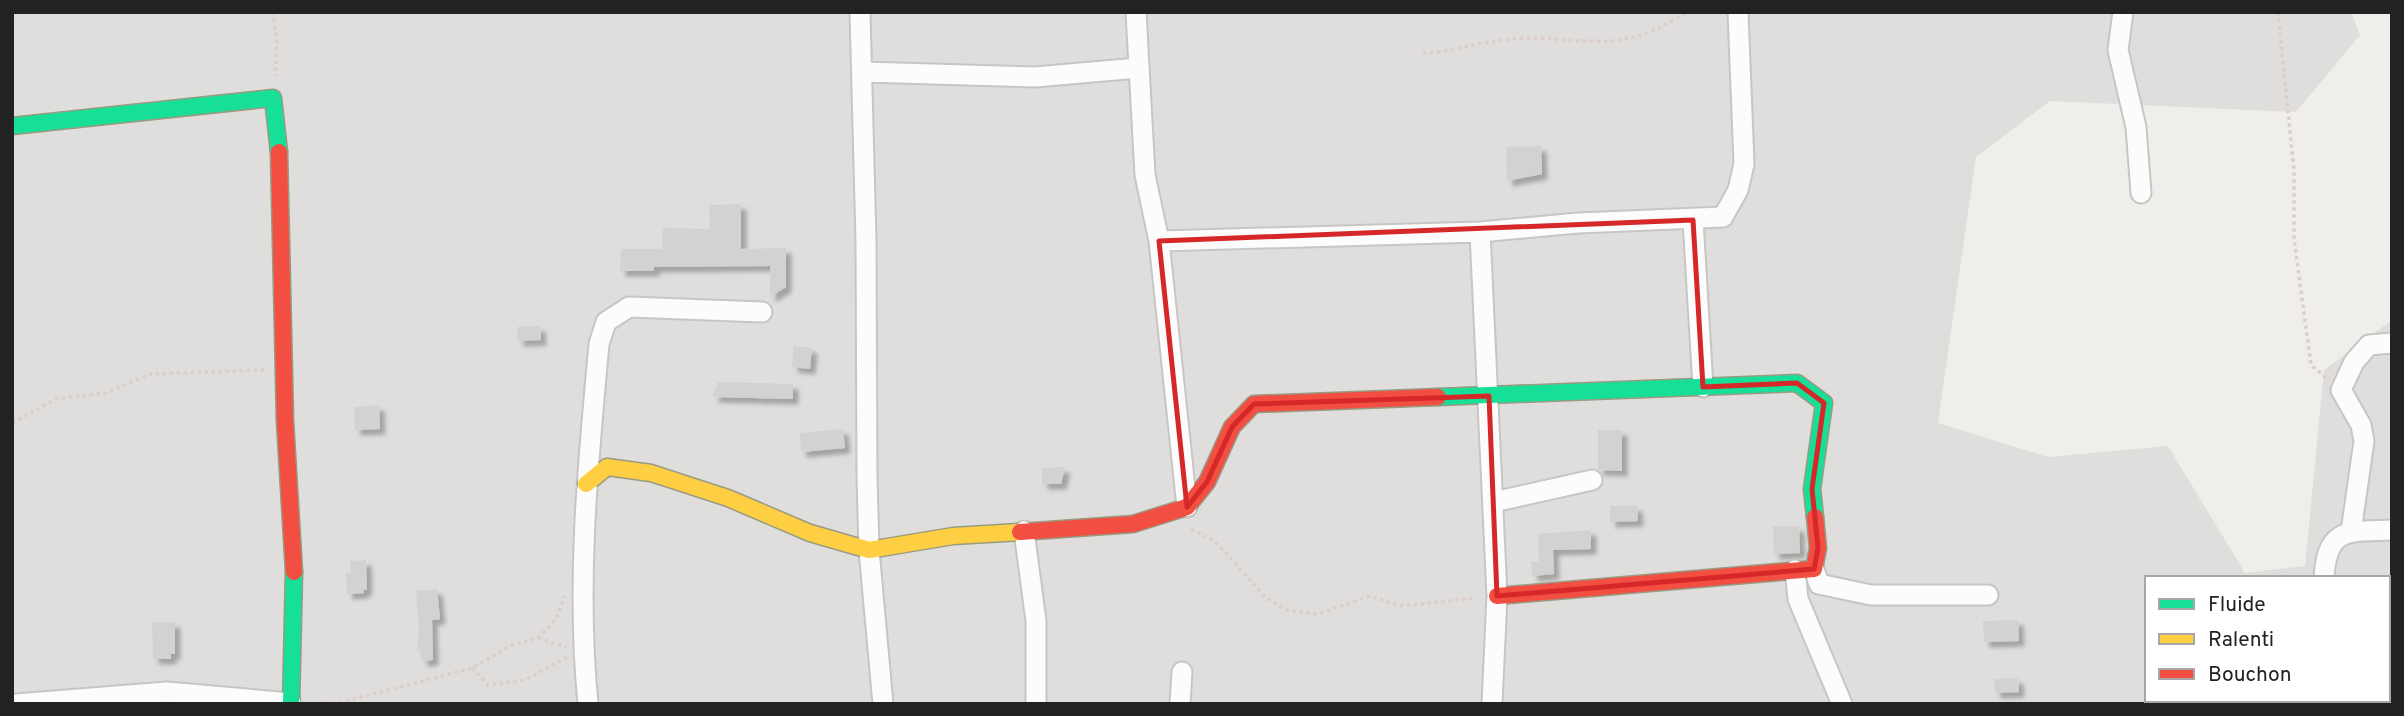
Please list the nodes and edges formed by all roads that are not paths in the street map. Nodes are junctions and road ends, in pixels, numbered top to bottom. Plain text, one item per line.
1 (860, 12) edge
2 (1136, 12) edge
3 (1738, 12) edge
4 (2123, 12) edge
5 (1138, 68) junction
6 (863, 72) junction
7 (12, 126) edge
8 (2141, 193) dead end
9 (1693, 220) junction
10 (1480, 232) junction
11 (1159, 241) junction
12 (762, 312) dead end
13 (2392, 343) edge
14 (1703, 387) junction
15 (1489, 396) junction
16 (1592, 480) dead end
17 (586, 484) junction
18 (1494, 502) junction
19 (1187, 507) junction
20 (2392, 530) edge
21 (1024, 531) junction
22 (2351, 532) junction
23 (869, 550) junction
24 (1805, 570) junction
25 (2324, 576) edge
26 (1988, 595) dead end
27 (1497, 596) junction
28 (1182, 672) dead end
29 (291, 703) edge
30 (16, 704) edge
31 (588, 704) edge
32 (883, 704) edge
33 (1037, 704) edge
34 (1180, 704) edge
35 (1493, 704) edge
36 (1842, 704) edge

1 - 6 street
2 - 5 street
3 - 9 street
4 - 8 street
5 - 6 street
5 - 11 street
6 - 23 street
7 - 29 street
9 - 10 street
9 - 14 street
10 - 11 street
10 - 15 street
11 - 19 street
12 - 17 street
13 - 22 street
14 - 15 street
14 - 24 street
15 - 18 street
15 - 19 street
16 - 18 street
17 - 23 street
17 - 31 street
18 - 27 street
19 - 21 street
20 - 22 street
21 - 23 street
21 - 33 street
22 - 25 street
23 - 32 street
24 - 26 street
24 - 27 street
24 - 36 street
27 - 35 street
28 - 34 street
29 - 30 street

